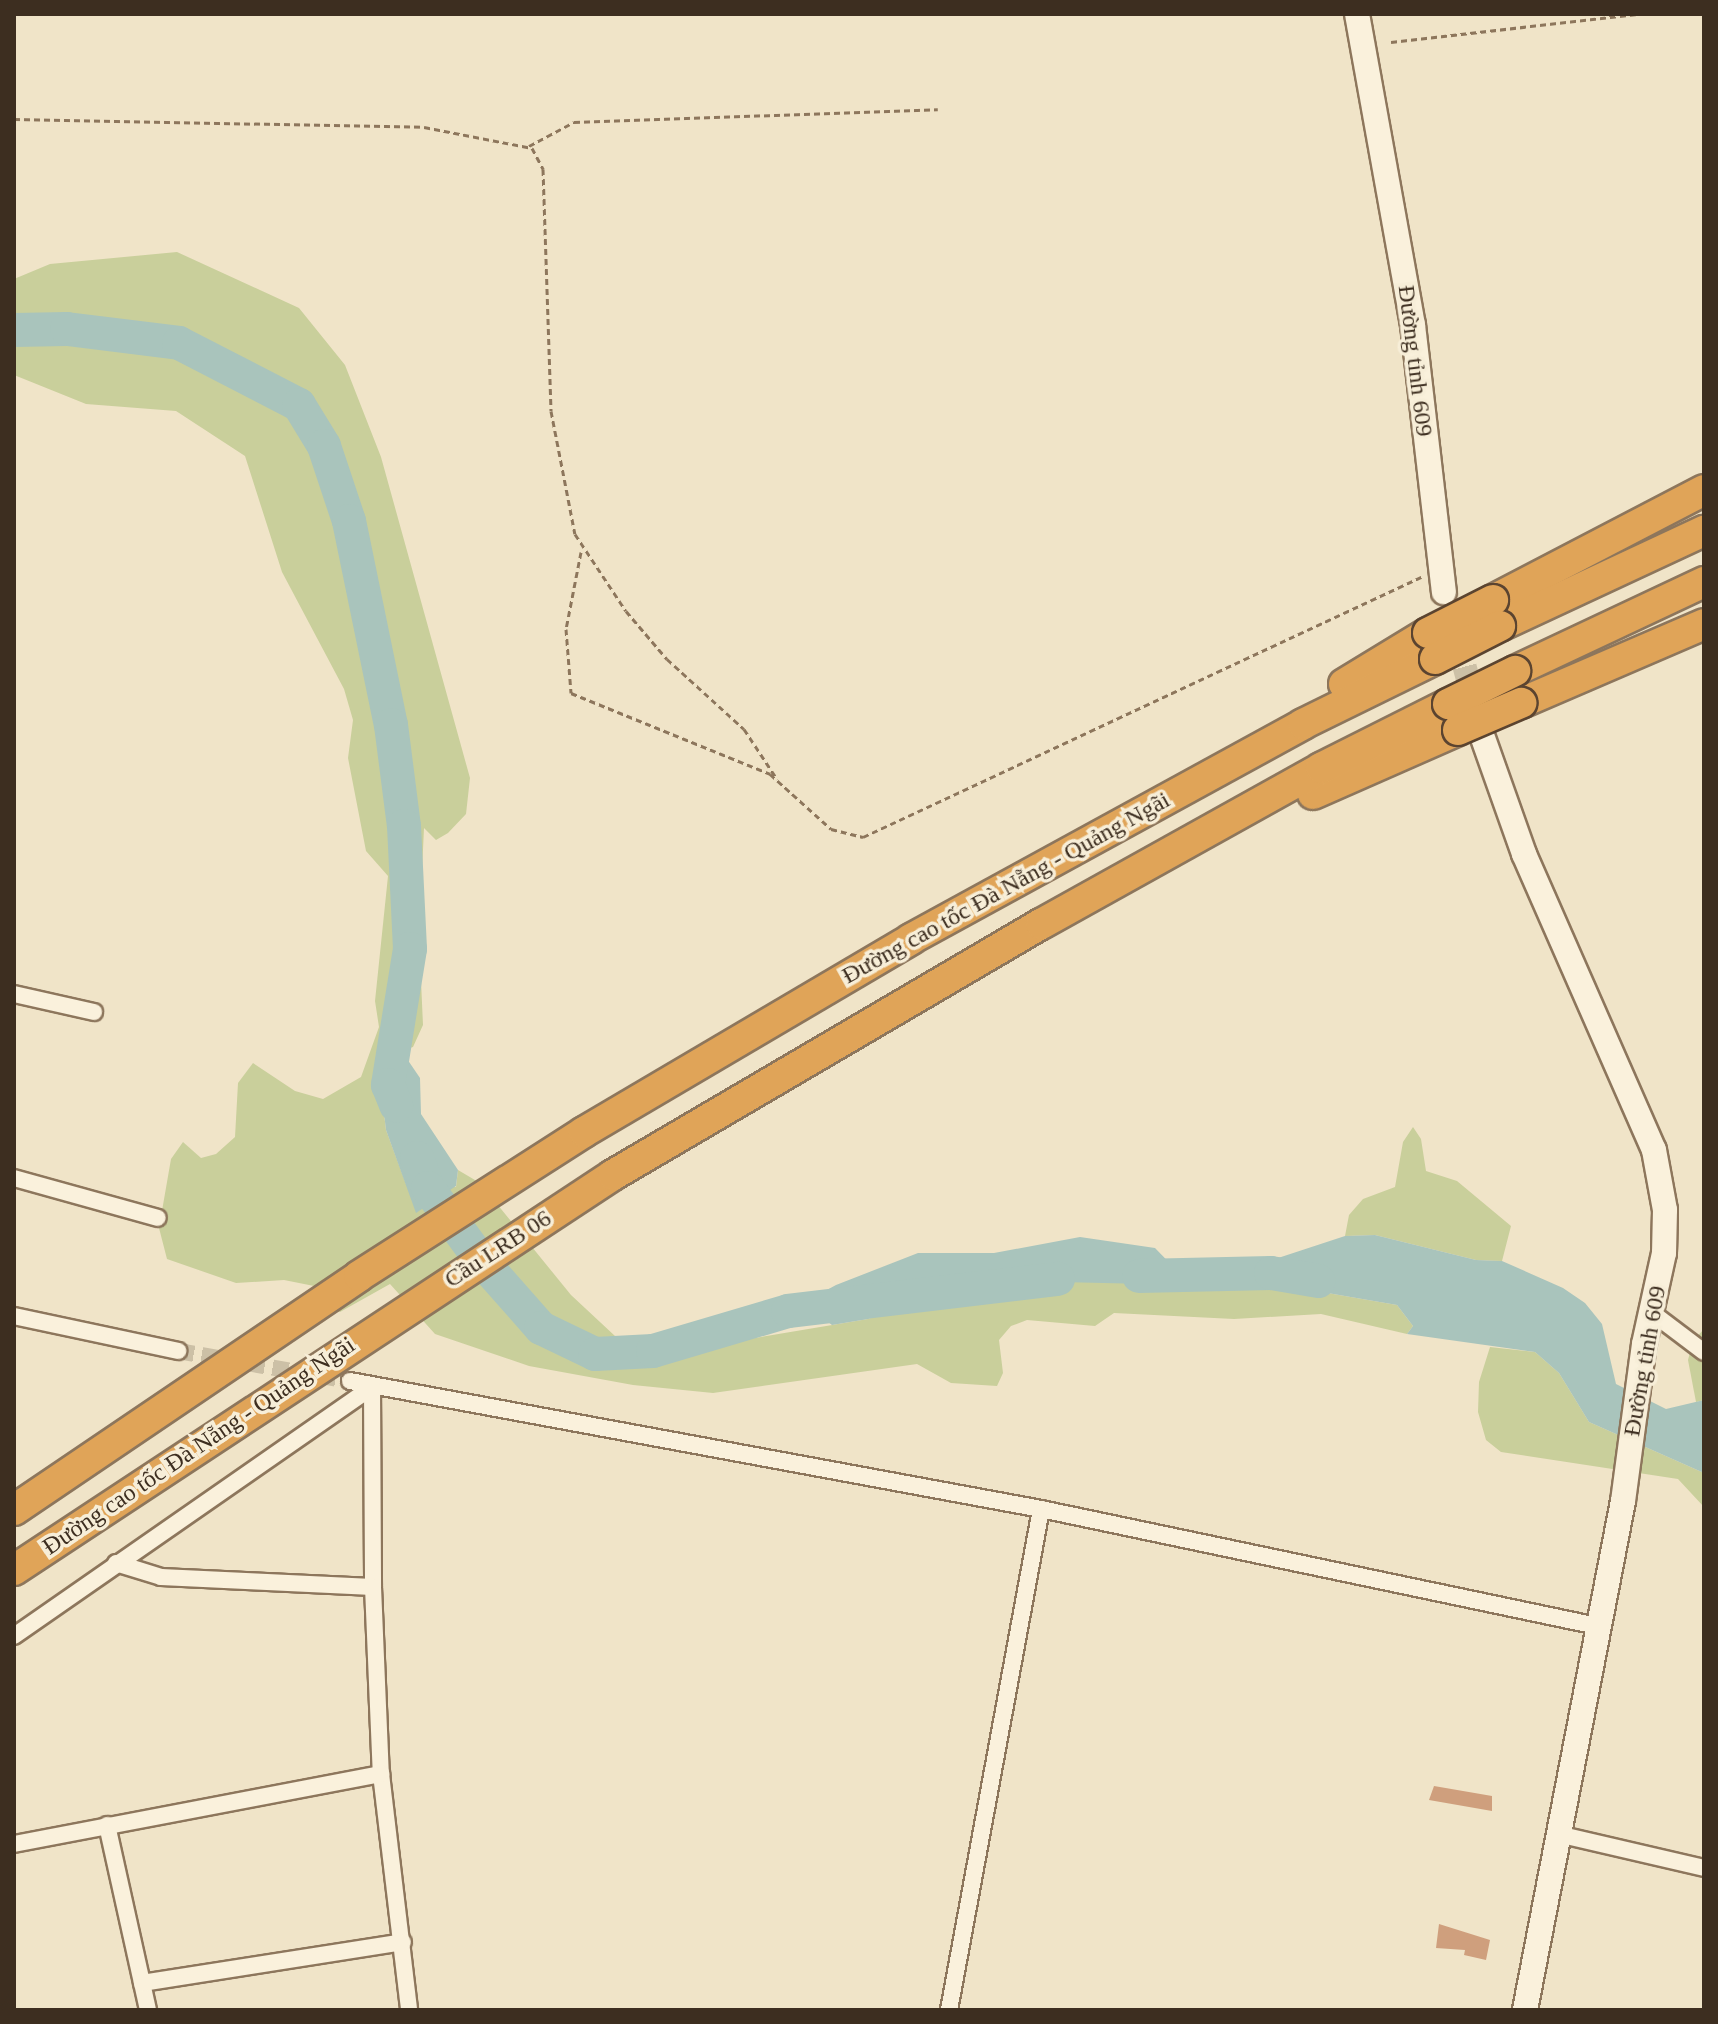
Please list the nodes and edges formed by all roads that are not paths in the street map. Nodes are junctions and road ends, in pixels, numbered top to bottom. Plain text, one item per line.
1 (1357, 14) edge
2 (1374, 14) edge
3 (1381, 131) junction
4 (1704, 490) edge
5 (1704, 531) edge
6 (1442, 580) road end
7 (1704, 582) edge
8 (1496, 613) junction
9 (1704, 624) edge
10 (1463, 724) junction
11 (14, 994) edge
12 (94, 1012) dead end
13 (613, 1175) joint
14 (14, 1178) edge
15 (158, 1218) dead end
16 (1651, 1312) junction
17 (14, 1316) edge
18 (384, 1322) joint
19 (178, 1351) tunnel mouth
20 (1704, 1352) edge
21 (350, 1381) tunnel mouth
22 (372, 1387) junction
23 (1041, 1509) junction
24 (14, 1510) edge
25 (116, 1563) junction
26 (14, 1570) edge
27 (373, 1587) junction
28 (1597, 1626) junction
29 (14, 1636) edge
30 (381, 1774) junction
31 (107, 1825) junction
32 (1558, 1834) junction
33 (14, 1844) edge
34 (1704, 1868) edge
35 (403, 1942) junction
36 (142, 1983) junction
37 (148, 2010) edge
38 (409, 2010) edge
39 (949, 2010) edge
40 (1525, 2010) edge

1 - 3 main road, Đường tỉnh 609
2 - 3 main road, Đường tỉnh 609
3 - 6 main road, Đường tỉnh 609
4 - 8 highway
5 - 8 highway
7 - 10 highway, bridge
8 - 24 highway, Đường cao tốc Đà Nẵng - Quảng Ngãi, bridge
9 - 10 highway, bridge
10 - 13 highway, Đường cao tốc Đà Nẵng - Quảng Ngãi
10 - 16 main road, Đường tỉnh 609
11 - 12 street
13 - 18 highway, Cầu LRB 06
14 - 15 street
16 - 20 street
16 - 28 main road, Đường tỉnh 609
17 - 19 street
18 - 26 highway, Đường cao tốc Đà Nẵng - Quảng Ngãi
21 - 22 street
22 - 23 street
22 - 25 street
22 - 27 street
23 - 28 street
23 - 39 street
25 - 27 street
25 - 29 street
27 - 30 street
28 - 32 main road, Đường tỉnh 609
30 - 31 street
30 - 35 street
31 - 33 street
31 - 36 street
32 - 34 street
32 - 40 main road, Đường tỉnh 609
35 - 36 street
35 - 38 street
36 - 37 street

